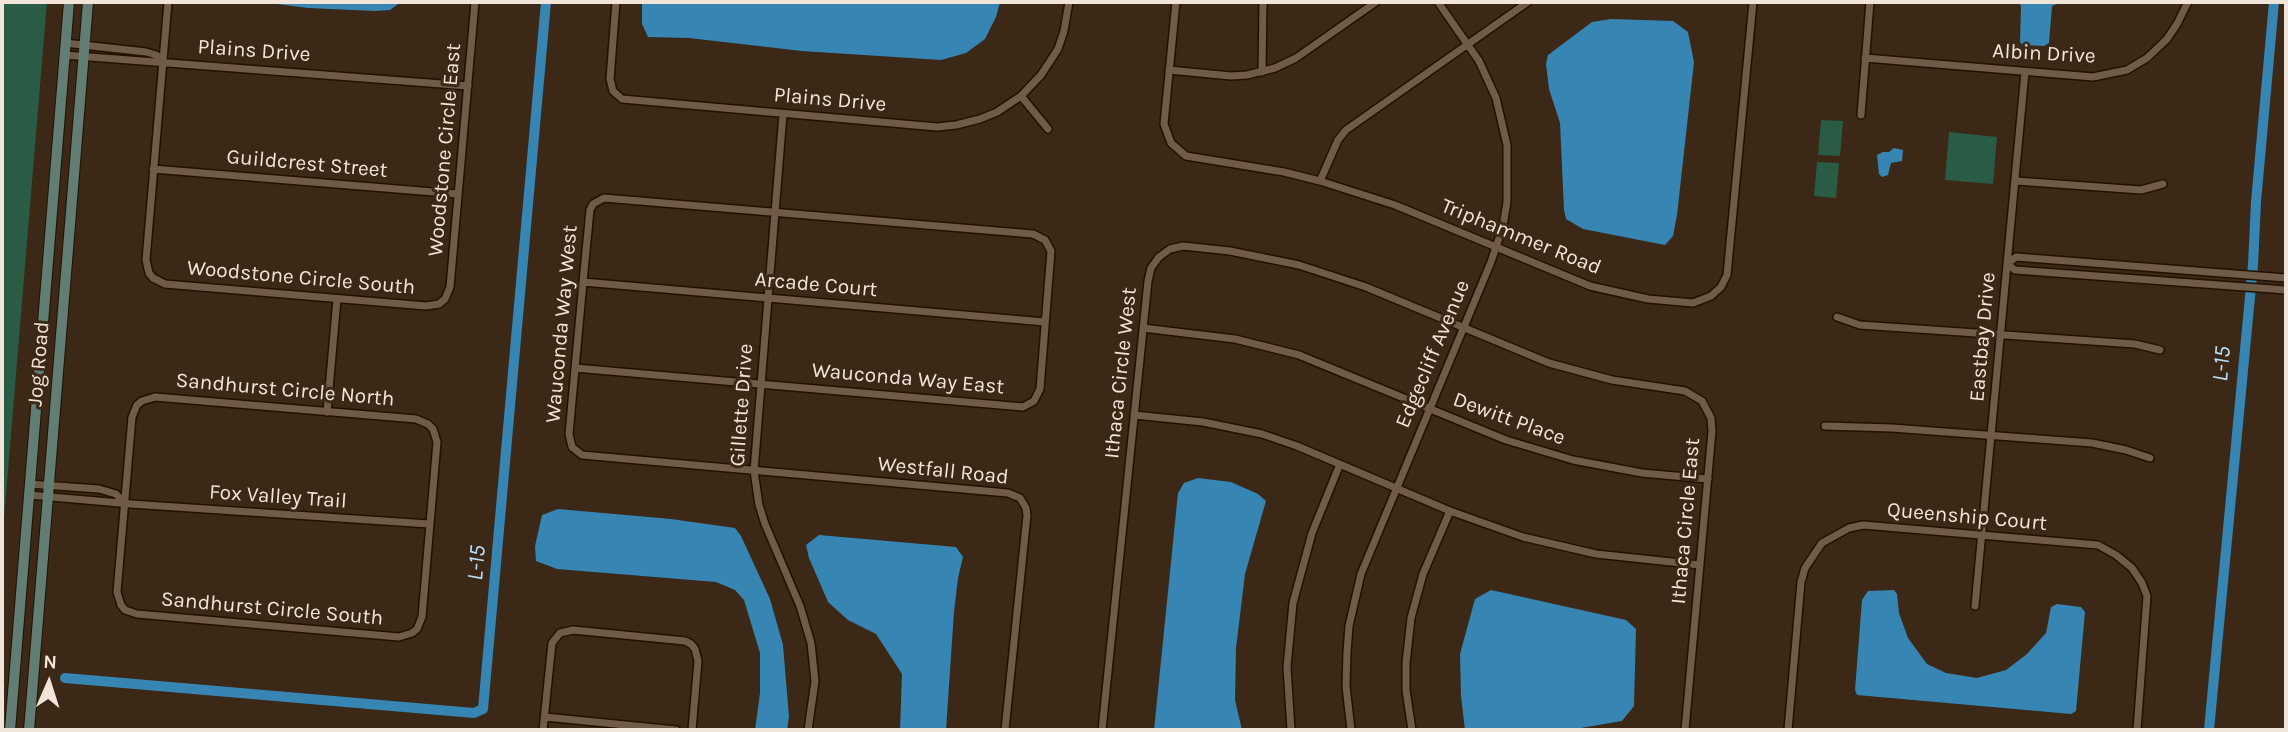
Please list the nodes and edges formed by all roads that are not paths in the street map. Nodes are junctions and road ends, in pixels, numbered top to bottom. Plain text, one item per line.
1 (69, 2) edge
2 (88, 2) edge
3 (168, 2) edge
4 (475, 2) edge
5 (616, 2) edge
6 (1069, 2) edge
7 (1176, 2) edge
8 (1263, 2) edge
9 (1376, 2) edge
10 (1438, 2) edge
11 (1528, 2) edge
12 (1753, 2) edge
13 (1871, 2) edge
14 (2188, 2) edge
15 (65, 43) junction
16 (1468, 43) junction
17 (84, 44) junction
18 (64, 54) junction
19 (83, 56) junction
20 (1865, 58) junction
21 (163, 61) junction
22 (1169, 70) junction
23 (1262, 72) junction
24 (2025, 72) junction
25 (468, 86) junction
26 (1021, 96) junction
27 (783, 114) junction
28 (1860, 115) dead end
29 (1048, 129) dead end
30 (153, 169) junction
31 (1320, 181) junction
32 (2016, 181) junction
33 (2163, 184) dead end
34 (458, 194) junction
35 (775, 212) junction
36 (1496, 248) junction
37 (2007, 264) junction
38 (2286, 278) edge
39 (583, 282) junction
40 (2286, 290) edge
41 (768, 298) junction
42 (337, 299) junction
43 (445, 299) joint
44 (1836, 317) dead end
45 (1045, 323) junction
46 (1143, 328) junction
47 (1463, 328) junction
48 (2000, 335) junction
49 (2160, 350) dead end
50 (575, 368) junction
51 (760, 384) junction
52 (1429, 408) junction
53 (327, 412) junction
54 (1134, 415) junction
55 (1825, 426) dead end
56 (1991, 436) junction
57 (2150, 458) dead end
58 (1340, 464) junction
59 (754, 471) junction
60 (1708, 479) junction
61 (49, 484) junction
62 (1395, 488) junction
63 (29, 489) junction
64 (48, 496) junction
65 (125, 504) junction
66 (1450, 511) junction
67 (429, 524) junction
68 (1982, 535) junction
69 (1700, 565) junction
70 (1975, 606) dead end
71 (545, 717) junction
72 (10, 730) edge
73 (29, 730) edge
74 (543, 730) edge
75 (676, 730) edge
76 (692, 730) edge
77 (808, 730) edge
78 (1005, 730) edge
79 (1102, 730) edge
80 (1291, 730) edge
81 (1351, 730) edge
82 (1412, 730) edge
83 (1685, 730) edge
84 (1788, 730) edge
85 (2137, 730) edge

1 - 15 main road, Jog Road
2 - 17 main road, Jog Road
3 - 21 street
4 - 25 street, Woodstone Circle East
5 - 27 street, Plains Drive
6 - 26 street, Plains Drive
7 - 22 street, Triphammer Road
8 - 23 street
9 - 23 street
10 - 16 street, Edgecliff Avenue
11 - 16 street
12 - 36 street, Triphammer Road
13 - 20 street
14 - 24 street, Albin Drive
15 - 17 street, Plains Drive
15 - 18 main road, Jog Road
16 - 31 street
16 - 36 street, Edgecliff Avenue
17 - 19 main road, Jog Road
17 - 21 street, Plains Drive
18 - 19 street, Plains Drive
18 - 63 main road, Jog Road
19 - 21 street, Plains Drive
19 - 61 main road, Jog Road
20 - 24 street, Albin Drive
20 - 28 street
21 - 25 street, Plains Drive
21 - 30 street
22 - 23 street
22 - 31 street, Triphammer Road
24 - 32 street, Eastbay Drive
25 - 34 street, Woodstone Circle East
26 - 27 street, Plains Drive
26 - 29 street
27 - 35 street, Gillette Drive
30 - 34 street, Guildcrest Street
30 - 42 street, Woodstone Circle South
31 - 36 street, Triphammer Road
32 - 33 street
32 - 37 street, Eastbay Drive
34 - 43 street, Woodstone Circle East
35 - 39 street, Wauconda Way West
35 - 41 street, Gillette Drive
35 - 45 street, Wauconda Way East
36 - 47 street, Edgecliff Avenue
37 - 38 street
37 - 40 street
37 - 48 street, Eastbay Drive
39 - 41 street, Arcade Court
39 - 50 street, Wauconda Way West
41 - 45 street, Arcade Court
41 - 51 street, Gillette Drive
42 - 43 street, Woodstone Circle South
42 - 53 street
44 - 48 street
45 - 51 street, Wauconda Way East
46 - 47 street, Ithaca Circle West
46 - 52 street, Dewitt Place
46 - 54 street, Ithaca Circle West
47 - 52 street, Edgecliff Avenue
47 - 60 street, Ithaca Circle East
48 - 49 street
48 - 56 street, Eastbay Drive
50 - 51 street, Wauconda Way East
50 - 59 street, Wauconda Way West
51 - 59 street, Gillette Drive
52 - 60 street, Dewitt Place
52 - 62 street, Edgecliff Avenue
53 - 65 street, Sandhurst Circle North
53 - 67 street, Sandhurst Circle North
54 - 58 street
54 - 79 street, Ithaca Circle West
55 - 56 street
56 - 57 street
56 - 68 street, Eastbay Drive
58 - 62 street
58 - 80 street
59 - 77 street, Gillette Drive
59 - 78 street, Westfall Road
60 - 69 street, Ithaca Circle East
61 - 63 street, Fox Valley Trail
61 - 64 main road, Jog Road
61 - 65 street, Fox Valley Trail
62 - 66 street
62 - 81 street, Edgecliff Avenue
63 - 64 street, Fox Valley Trail
63 - 72 main road, Jog Road
64 - 65 street, Fox Valley Trail
64 - 73 main road, Jog Road
65 - 67 street, Fox Valley Trail
65 - 67 street, Sandhurst Circle South
66 - 69 street
66 - 82 street
68 - 70 street, Eastbay Drive
68 - 84 street, Queenship Court
68 - 85 street, Queenship Court
69 - 83 street, Ithaca Circle East
71 - 74 street
71 - 75 street
71 - 76 street

